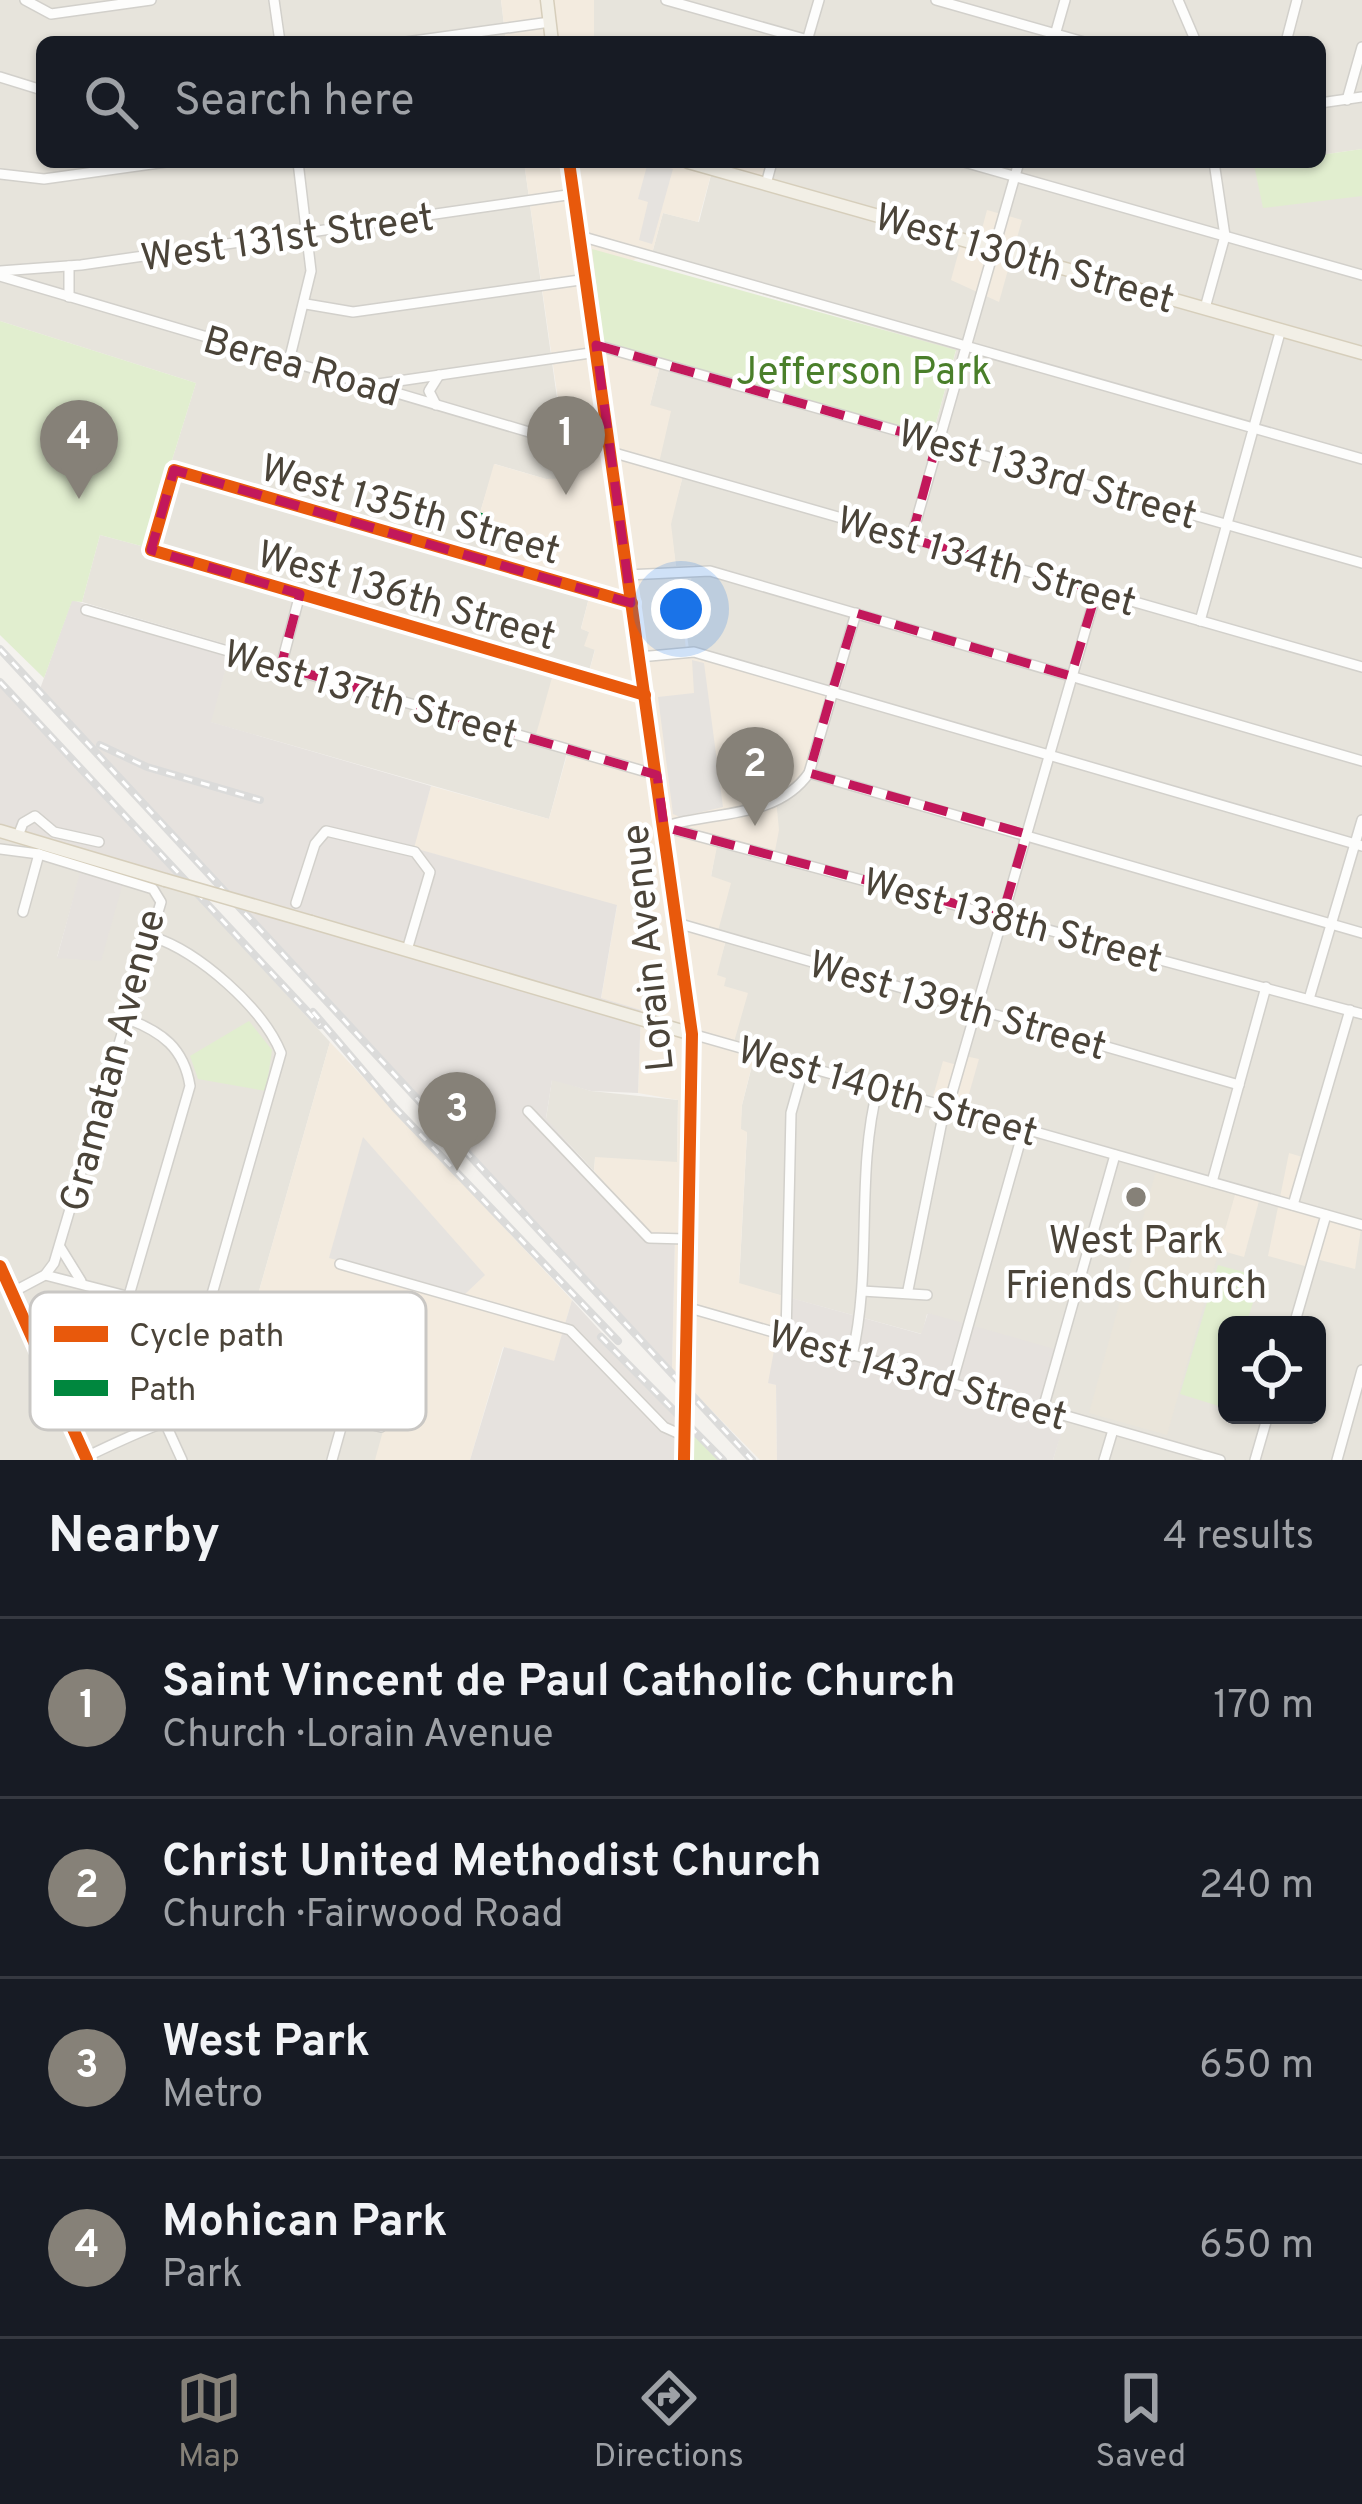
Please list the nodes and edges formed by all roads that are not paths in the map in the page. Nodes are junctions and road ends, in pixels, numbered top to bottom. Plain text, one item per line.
1 (25, 0) edge
2 (151, 0) edge
3 (274, 0) edge
4 (547, 0) edge
5 (666, 0) edge
6 (818, 0) edge
7 (936, 0) edge
8 (1065, 0) edge
9 (1178, 0) edge
10 (1297, 0) edge
11 (550, 22) junction
12 (279, 36) edge
13 (449, 36) edge
14 (551, 36) edge
15 (792, 36) edge
16 (811, 36) edge
17 (1048, 36) edge
18 (1055, 36) edge
19 (1193, 36) edge
20 (1288, 36) edge
21 (1362, 47) edge
22 (0, 76) edge
23 (36, 88) edge
24 (1362, 98) edge
25 (1348, 100) junction
26 (1326, 102) edge
27 (123, 168) edge
28 (299, 168) edge
29 (570, 168) edge
30 (709, 168) edge
31 (770, 168) edge
32 (984, 168) edge
33 (1017, 168) edge
34 (1215, 168) edge
35 (0, 174) edge
36 (1015, 177) junction
37 (766, 184) junction
38 (574, 194) junction
39 (307, 233) junction
40 (580, 236) junction
41 (1225, 236) junction
42 (995, 248) junction
43 (69, 266) junction
44 (0, 274) edge
45 (1362, 275) edge
46 (587, 279) junction
47 (69, 297) junction
48 (306, 304) junction
49 (1205, 308) junction
50 (1281, 329) junction
51 (966, 347) junction
52 (596, 349) junction
53 (1362, 352) edge
54 (289, 362) junction
55 (439, 375) junction
56 (373, 385) junction
57 (436, 405) junction
58 (607, 425) junction
59 (1252, 429) junction
60 (938, 442) junction
61 (611, 452) junction
62 (1362, 459) edge
63 (1226, 524) junction
64 (911, 538) junction
65 (152, 550) joint
66 (1362, 563) edge
67 (627, 575) junction
68 (1097, 590) junction
69 (300, 594) junction
70 (632, 603) junction
71 (86, 610) dead end
72 (856, 613) junction
73 (1200, 621) junction
74 (639, 657) junction
75 (281, 666) junction
76 (1362, 667) edge
77 (1071, 676) junction
78 (832, 692) junction
79 (645, 695) junction
80 (1048, 755) junction
81 (1362, 761) edge
82 (809, 773) junction
83 (657, 775) junction
84 (1362, 820) edge
85 (664, 827) junction
86 (0, 831) edge
87 (1026, 834) junction
88 (18, 836) junction
89 (99, 842) dead end
90 (1359, 845) edge
91 (0, 849) edge
92 (39, 854) junction
93 (296, 903) dead end
94 (23, 912) dead end
95 (1002, 916) junction
96 (677, 923) junction
97 (1332, 924) junction
98 (1362, 933) edge
99 (153, 938) junction
100 (407, 950) junction
101 (1267, 987) junction
102 (1309, 999) junction
103 (976, 1009) junction
104 (1350, 1010) junction
105 (1362, 1014) edge
106 (128, 1019) junction
107 (692, 1034) junction
108 (804, 1067) junction
109 (1239, 1085) junction
110 (878, 1087) junction
111 (947, 1107) junction
112 (528, 1112) dead end
113 (1024, 1128) junction
114 (1114, 1155) junction
115 (1212, 1182) junction
116 (1293, 1205) junction
117 (1326, 1215) junction
118 (1362, 1225) edge
119 (686, 1238) junction
120 (60, 1247) junction
121 (340, 1264) dead end
122 (45, 1276) junction
123 (4, 1280) edge
124 (81, 1281) junction
125 (908, 1290) junction
126 (862, 1291) junction
127 (119, 1292) edge
128 (130, 1292) edge
129 (213, 1292) edge
130 (927, 1295) dead end
131 (686, 1307) junction
132 (1297, 1316) edge
133 (30, 1336) edge
134 (786, 1337) junction
135 (852, 1356) junction
136 (1362, 1370) edge
137 (952, 1383) junction
138 (1043, 1409) junction
139 (1265, 1424) edge
140 (74, 1430) edge
141 (144, 1430) edge
142 (168, 1430) edge
143 (340, 1430) edge
144 (1113, 1430) junction
145 (684, 1436) junction
146 (1194, 1457) edge
147 (87, 1459) edge
148 (182, 1460) edge
149 (332, 1460) edge
150 (683, 1460) edge
151 (1104, 1460) edge
152 (1220, 1460) edge
153 (1255, 1460) edge
154 (1337, 1460) edge

1 - 2 street
3 - 12 street
4 - 11 main road
5 - 15 street
6 - 16 street
7 - 17 street
8 - 18 street
9 - 19 street
10 - 20 street
11 - 13 street
11 - 14 main road
21 - 25 street
22 - 23 street
24 - 25 street
25 - 26 street
27 - 35 street
28 - 39 street
29 - 38 main road, Lorain Avenue
30 - 37 main road, West 130th Street
31 - 37 street
32 - 36 street
33 - 36 street
34 - 41 street
36 - 41 street
36 - 42 street
37 - 42 main road, West 130th Street
38 - 39 street, West 131st Street
38 - 40 main road, Lorain Avenue
39 - 43 street, West 131st Street
39 - 48 street
40 - 46 main road, Lorain Avenue
40 - 51 street
41 - 45 street
41 - 49 street
42 - 49 main road, West 130th Street
42 - 51 street
43 - 44 street, West 131st Street
43 - 47 street
44 - 47 street, Berea Road
46 - 48 street
46 - 52 main road, Lorain Avenue
47 - 54 street, Berea Road
48 - 54 street
49 - 50 main road, West 130th Street
50 - 53 main road, West 130th Street
50 - 59 street
51 - 59 street
51 - 60 street
52 - 55 street, West 133rd Street
52 - 58 main road, Lorain Avenue
52 - 60 street, West 133rd Street
54 - 56 street, Berea Road
55 - 56 street, West 133rd Street
55 - 57 street
56 - 57 street, Berea Road
57 - 58 street, Berea Road
58 - 61 main road, Lorain Avenue
59 - 62 street
59 - 63 street
60 - 63 street, West 133rd Street
60 - 64 street
61 - 64 street, West 134th Street
61 - 67 main road, Lorain Avenue
63 - 66 street, West 133rd Street
63 - 73 street
64 - 68 street, West 134th Street
65 - 69 street, West 136th Street
65 - 70 street, West 135th Street
67 - 70 main road, Lorain Avenue
67 - 72 street
68 - 73 street, West 134th Street
68 - 77 street
69 - 75 street
69 - 79 street, West 136th Street
70 - 74 main road, Lorain Avenue
71 - 75 street, West 137th Street
72 - 77 street
72 - 78 street
73 - 76 street, West 134th Street
74 - 78 street
74 - 79 main road, Lorain Avenue
75 - 83 street, West 137th Street
77 - 80 street
77 - 81 street
78 - 80 street
78 - 82 street
79 - 83 main road, Lorain Avenue
80 - 87 street
80 - 90 street
82 - 85 street
82 - 87 street
83 - 85 main road, Lorain Avenue
84 - 90 street
85 - 95 street, West 138th Street
85 - 96 main road, Lorain Avenue
86 - 88 main road, West 140th Street
87 - 95 street
87 - 97 street
88 - 89 street
88 - 100 main road, West 140th Street, bridge
90 - 97 street
91 - 92 street, Gramatan Avenue
92 - 94 street
92 - 99 street, Gramatan Avenue
93 - 100 street
95 - 101 street, West 138th Street
95 - 103 street
96 - 103 street, West 139th Street
96 - 107 main road, Lorain Avenue
97 - 98 street
97 - 102 street
99 - 106 street, Gramatan Avenue
99 - 129 street
100 - 107 main road, West 140th Street
101 - 102 street, West 138th Street
101 - 109 street
102 - 104 street, West 138th Street
103 - 109 street, West 139th Street
103 - 111 street
104 - 105 street, West 138th Street
104 - 116 street
106 - 120 street, Gramatan Avenue
106 - 128 street
107 - 108 street, West 140th Street
107 - 119 main road, Lorain Avenue
108 - 110 street, West 140th Street
108 - 134 street
109 - 115 street
110 - 111 street, West 140th Street
110 - 126 street
111 - 113 street, West 140th Street
111 - 125 street
112 - 119 street
113 - 114 street, West 140th Street
113 - 137 street
114 - 115 street, West 140th Street
114 - 138 street
115 - 116 street, West 140th Street
116 - 117 street, West 140th Street
117 - 118 street, West 140th Street
117 - 132 street
119 - 131 main road, Lorain Avenue
120 - 122 street, Gramatan Avenue
120 - 124 street, Gramatan Avenue
121 - 145 street
122 - 123 street
122 - 124 street
123 - 133 main road
124 - 127 street
125 - 126 street
125 - 130 street
126 - 135 street
131 - 134 street, West 143rd Street
131 - 145 main road, Lorain Avenue
134 - 135 street, West 143rd Street
135 - 137 street, West 143rd Street
136 - 154 street
137 - 138 street, West 143rd Street
138 - 144 street, West 143rd Street
139 - 153 street
140 - 147 main road
141 - 147 street
142 - 148 street
143 - 149 street
144 - 146 street, West 143rd Street
144 - 151 street
145 - 150 main road, Lorain Avenue
146 - 152 street, West 143rd Street

